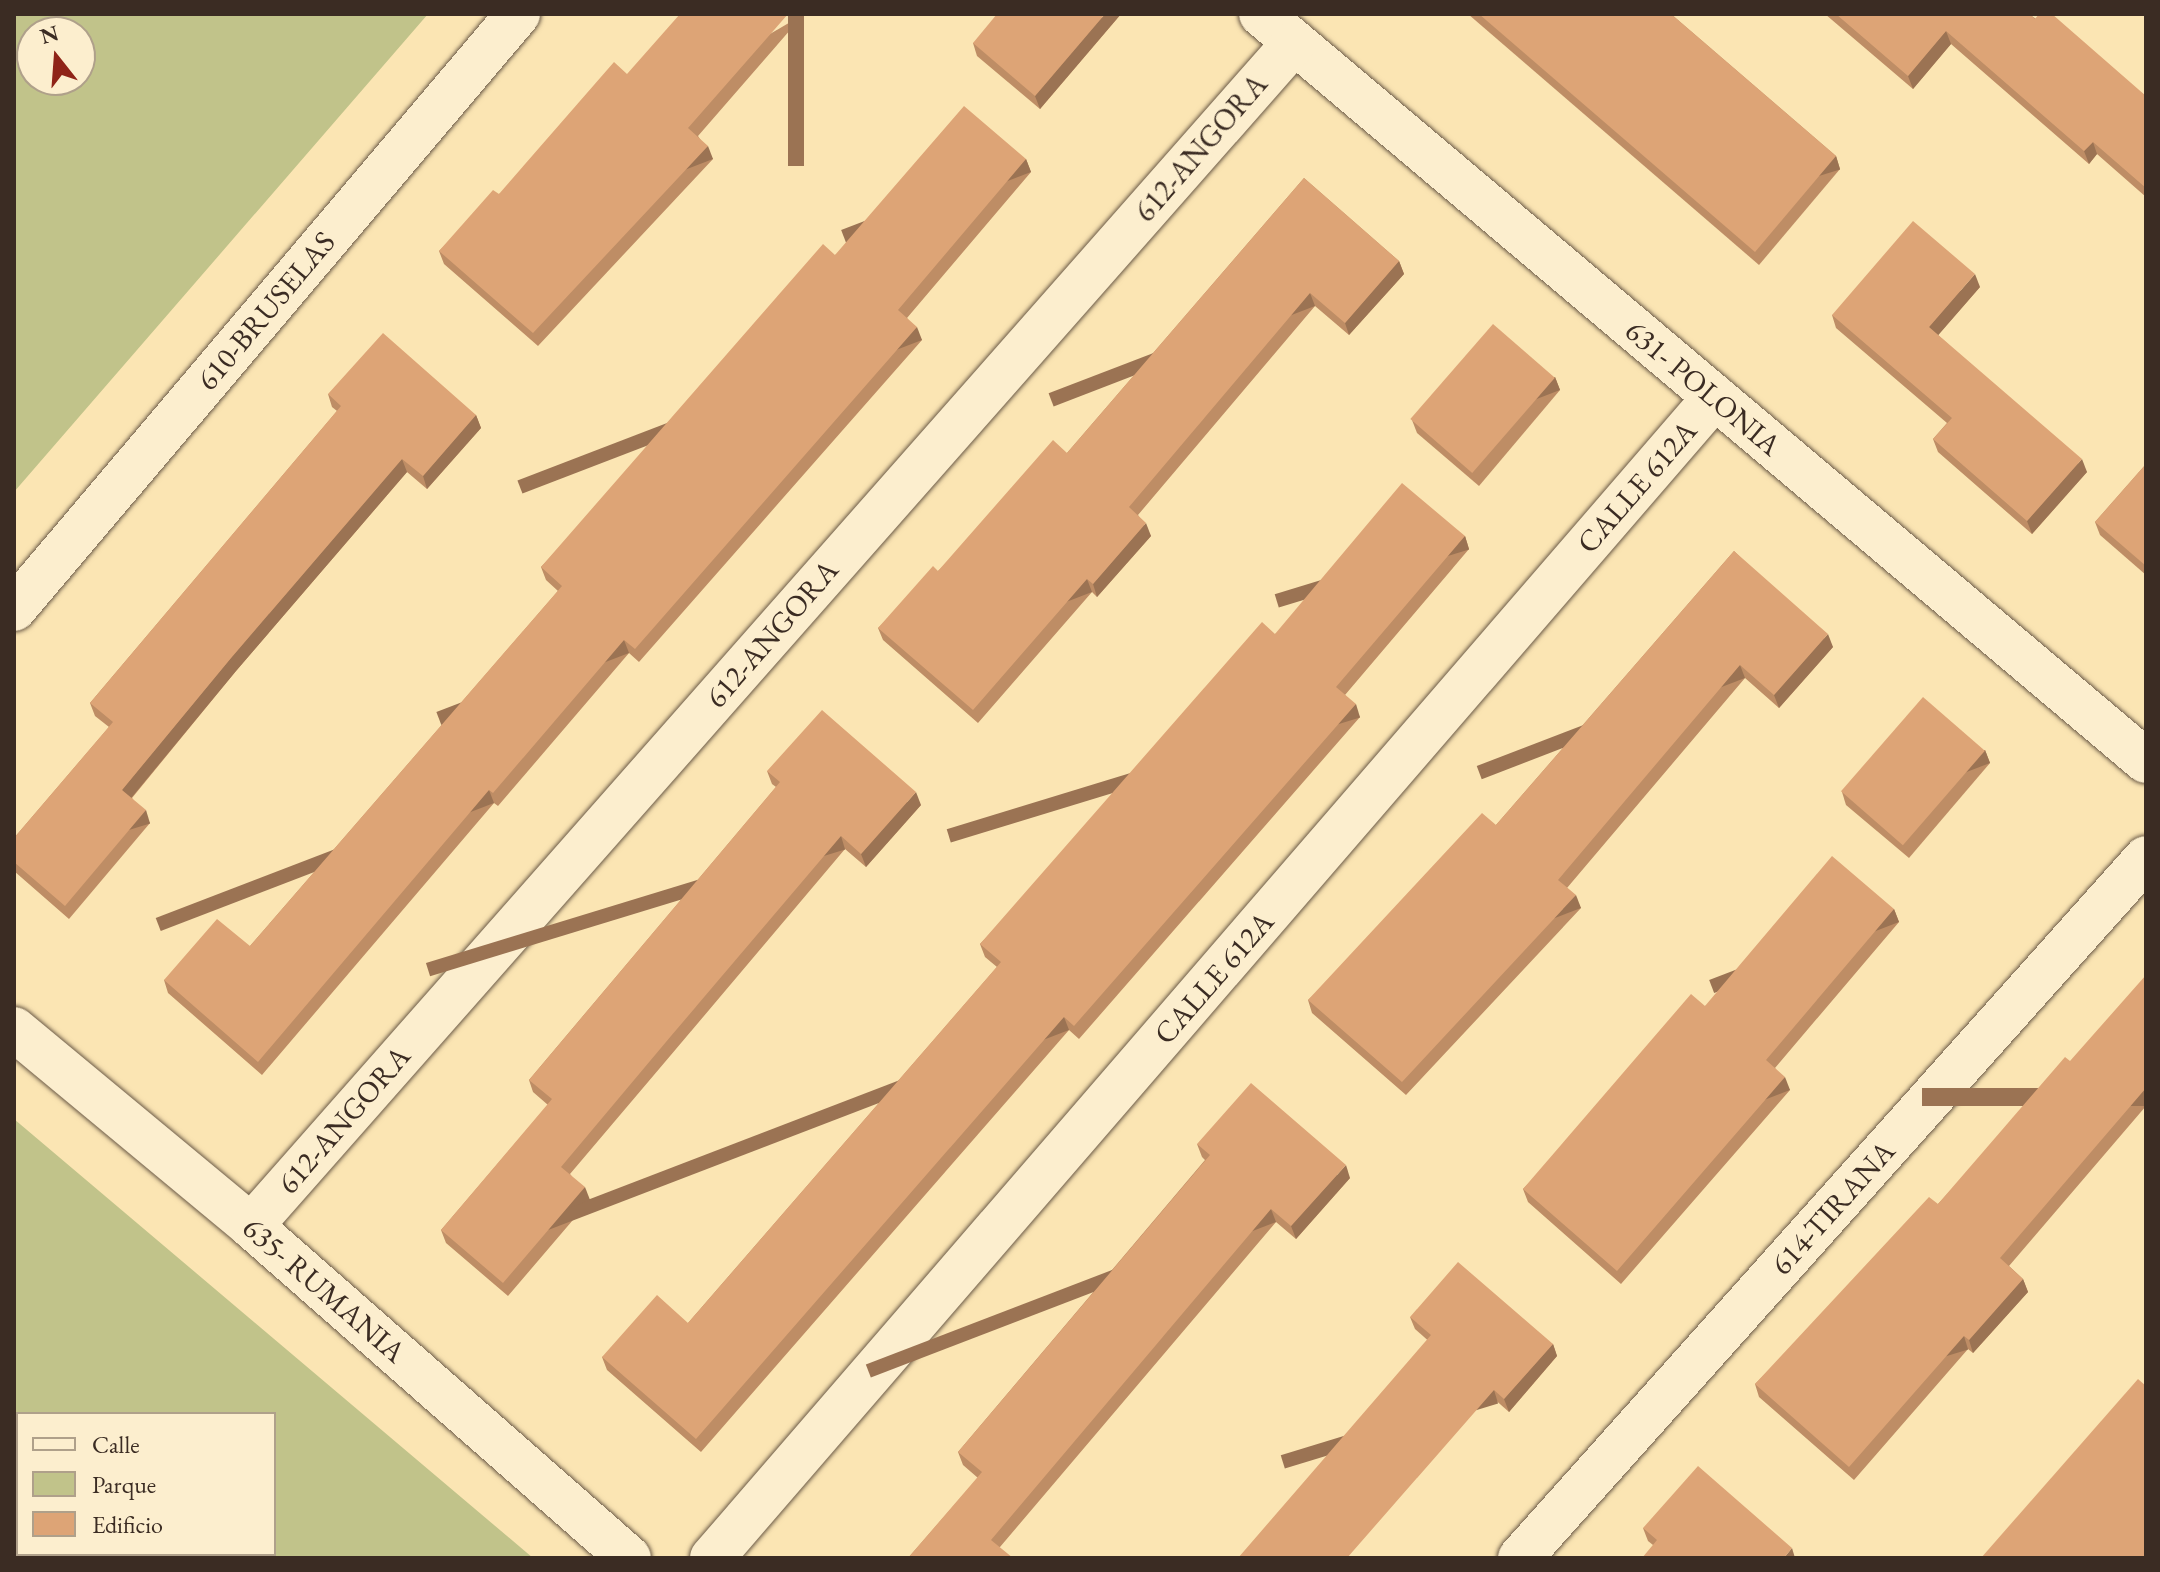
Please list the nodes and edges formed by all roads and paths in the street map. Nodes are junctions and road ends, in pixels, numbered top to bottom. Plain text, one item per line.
1 (518, 14) edge
2 (1261, 14) edge
3 (1294, 43) junction
4 (1715, 397) junction
5 (14, 609) edge
6 (2146, 761) edge
7 (2146, 858) edge
8 (14, 1029) edge
9 (251, 1226) junction
10 (629, 1558) edge
11 (712, 1558) edge
12 (1520, 1558) edge

1 - 5 street, 610-BRUSELAS
2 - 3 street, 631- POLONIA
3 - 4 street, 631- POLONIA
3 - 9 street, 612-ANGORA
4 - 6 street, 631- POLONIA
4 - 11 street, CALLE 612A
7 - 12 street, 614-TIRANA
8 - 9 street, 635- RUMANIA
9 - 10 street, 635- RUMANIA

